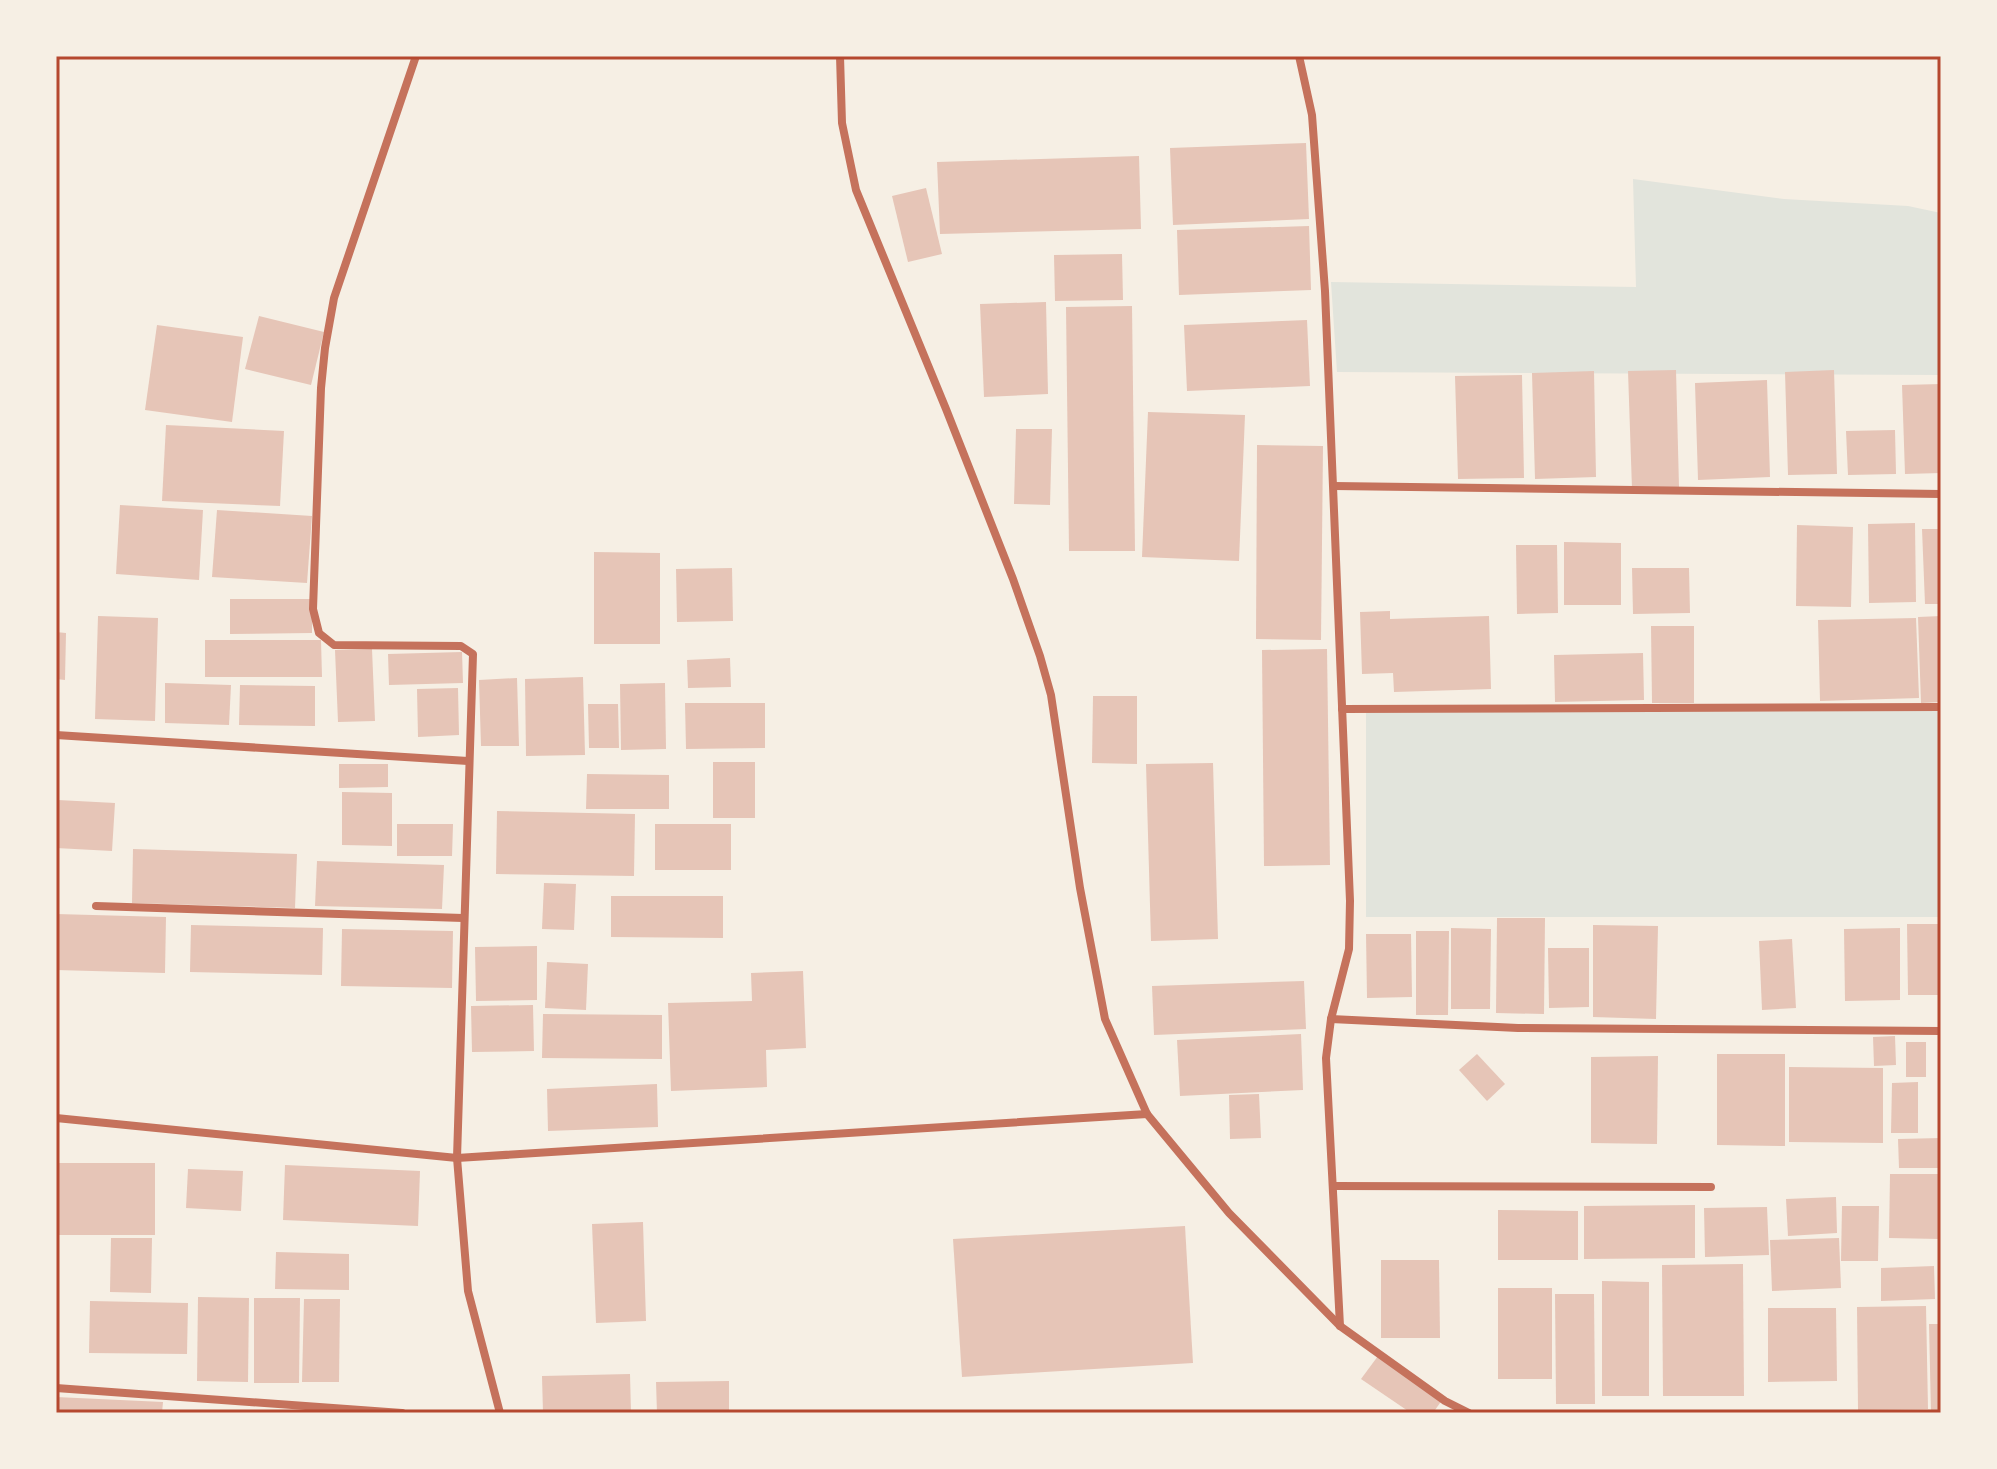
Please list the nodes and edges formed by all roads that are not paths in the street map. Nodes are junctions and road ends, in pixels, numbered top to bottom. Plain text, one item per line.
1 (416, 56) edge
2 (840, 56) edge
3 (1299, 56) edge
4 (1334, 486) junction
5 (1941, 494) edge
6 (1941, 707) edge
7 (1342, 709) junction
8 (56, 735) edge
9 (468, 761) junction
10 (96, 906) dead end
11 (463, 918) junction
12 (1331, 1019) junction
13 (1941, 1031) edge
14 (1147, 1114) junction
15 (56, 1118) edge
16 (457, 1158) junction
17 (1333, 1186) junction
18 (1711, 1187) dead end
19 (1340, 1326) junction
20 (56, 1388) edge
21 (402, 1413) edge
22 (500, 1413) edge
23 (1469, 1413) edge

1 - 9 street
2 - 14 street
3 - 4 street
4 - 5 street
4 - 7 street
6 - 7 street
7 - 12 street
8 - 9 street
9 - 11 street
10 - 11 street
11 - 16 street
12 - 13 street
12 - 17 street
14 - 16 street
14 - 19 street
15 - 16 street
16 - 22 street
17 - 18 street
17 - 19 street
19 - 23 street
20 - 21 street

